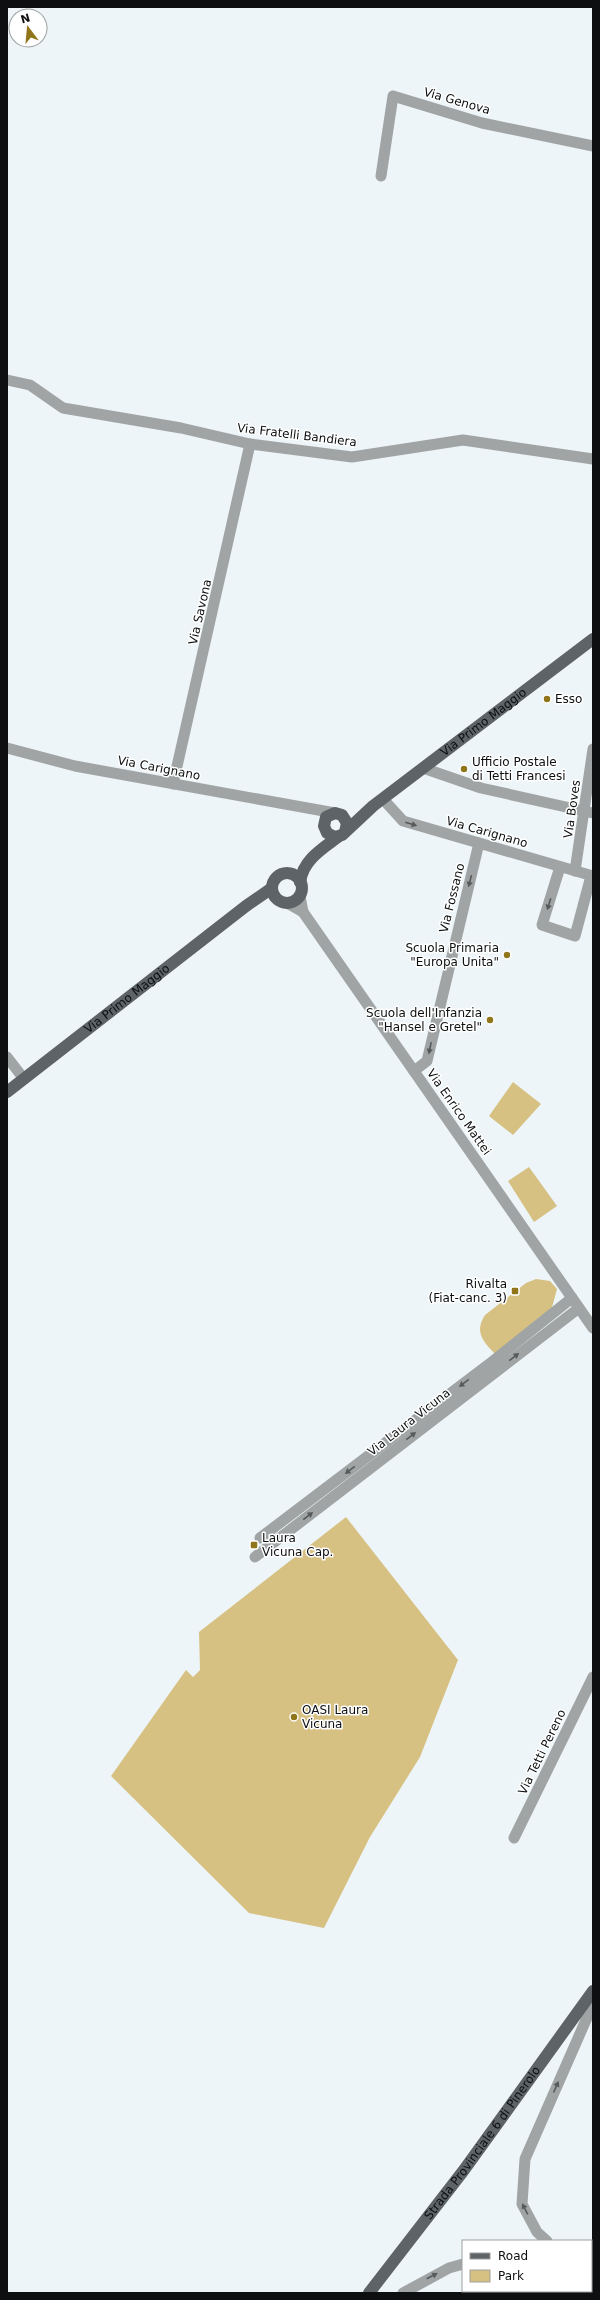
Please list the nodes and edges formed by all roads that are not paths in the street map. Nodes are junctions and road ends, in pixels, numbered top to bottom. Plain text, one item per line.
1 (593, 146) edge
2 (381, 176) dead end
3 (7, 380) edge
4 (250, 444) junction
5 (593, 459) edge
6 (593, 639) edge
7 (7, 748) edge
8 (593, 750) edge
9 (423, 768) junction
10 (173, 784) junction
11 (378, 802) junction
12 (307, 809) junction
13 (589, 812) edge
14 (338, 814) junction
15 (324, 829) junction
16 (342, 834) junction
17 (479, 843) junction
18 (560, 867) junction
19 (575, 871) junction
20 (288, 874) junction
21 (592, 876) edge
22 (300, 882) junction
23 (300, 896) junction
24 (279, 897) junction
25 (303, 912) junction
26 (7, 1057) edge
27 (414, 1071) junction
28 (24, 1079) junction
29 (7, 1092) edge
30 (572, 1298) junction
31 (579, 1308) junction
32 (593, 1328) edge
33 (260, 1538) dead end
34 (255, 1557) dead end
35 (593, 1676) edge
36 (514, 1838) dead end
37 (593, 1991) edge
38 (593, 2004) edge
39 (546, 2240) edge
40 (462, 2264) edge
41 (369, 2293) edge
42 (403, 2293) edge

1 - 2 street, Via Genova
3 - 4 street, Via Fratelli Bandiera
4 - 5 street, Via Fratelli Bandiera
4 - 10 street, Via Savona
6 - 9 main road, Via Primo Maggio
7 - 10 street, Via Carignano
8 - 13 street, Via Boves
9 - 11 main road, Via Primo Maggio
9 - 13 street
10 - 12 street, Via Carignano
11 - 14 main road, Via Primo Maggio
11 - 16 main road, Via Primo Maggio
11 -> 17 street, Via Carignano
12 - 14 street, Via Carignano
12 - 15 street
13 - 19 street, Via Boves
14 - 15 main road
14 - 16 main road
15 - 16 main road
15 - 20 main road
16 - 22 main road, Via Primo Maggio
17 - 18 street, Via Carignano
17 -> 27 street, Via Fossano
18 - 19 street, Via Carignano
18 -> 21 street
19 - 21 street, Via Carignano
20 - 22 main road
20 - 24 main road
22 - 23 main road
23 - 24 main road
23 - 25 street, Via Enrico Mattei
24 - 25 street, Via Enrico Mattei
24 - 28 main road, Via Primo Maggio
25 - 27 street, Via Enrico Mattei
26 - 28 street
27 - 30 street, Via Enrico Mattei
28 - 29 main road, Via Primo Maggio
30 - 31 street, Via Enrico Mattei
30 -> 33 street, Via Laura Vicuna
31 - 32 street, Via Enrico Mattei
34 -> 31 street, Via Laura Vicuna
35 - 36 street, Via Tetti Pereno
37 - 41 main road, Strada Provinciale 6 di Pinerolo
39 -> 38 street
42 -> 40 street

